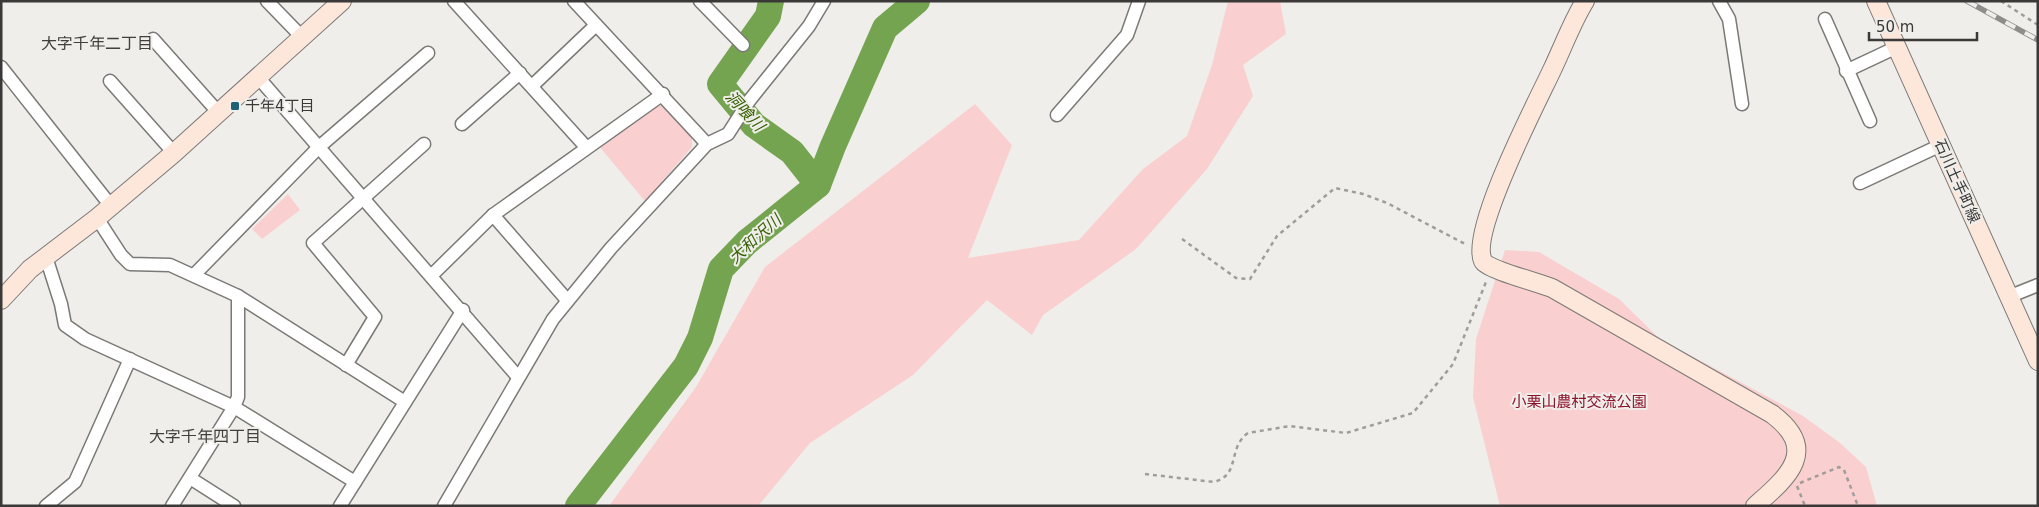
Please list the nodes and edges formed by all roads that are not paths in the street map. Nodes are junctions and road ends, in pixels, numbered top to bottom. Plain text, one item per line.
1 (268, 1) edge
2 (342, 1) edge
3 (454, 1) edge
4 (574, 1) edge
5 (700, 1) edge
6 (824, 1) edge
7 (1139, 1) edge
8 (1585, 1) edge
9 (1719, 1) edge
10 (1876, 1) edge
11 (1824, 19) dead end
12 (596, 25) junction
13 (301, 36) junction
14 (153, 38) dead end
15 (742, 46) dead end
16 (1897, 47) junction
17 (428, 53) dead end
18 (1, 67) edge
19 (1846, 71) junction
20 (520, 73) junction
21 (257, 76) junction
22 (110, 81) dead end
23 (532, 86) junction
24 (663, 94) junction
25 (1742, 104) dead end
26 (218, 112) junction
27 (1057, 116) dead end
28 (1870, 121) dead end
29 (462, 124) dead end
30 (424, 144) dead end
31 (708, 144) junction
32 (1941, 145) junction
33 (319, 147) junction
34 (586, 147) junction
35 (174, 153) junction
36 (1860, 183) dead end
37 (364, 198) junction
38 (111, 206) junction
39 (493, 215) junction
40 (96, 218) junction
41 (46, 257) junction
42 (194, 275) junction
43 (432, 275) junction
44 (2038, 285) edge
45 (238, 296) junction
46 (2008, 297) junction
47 (1, 300) edge
48 (567, 300) junction
49 (463, 310) junction
50 (130, 359) junction
51 (2038, 361) edge
52 (346, 365) junction
53 (518, 377) junction
54 (405, 402) junction
55 (234, 407) junction
56 (190, 478) junction
57 (355, 482) junction
58 (46, 506) edge
59 (172, 506) edge
60 (234, 506) edge
61 (340, 506) edge
62 (444, 506) edge
63 (1755, 506) edge

1 - 13 street
2 - 13 street
3 - 20 street
4 - 12 street
5 - 15 street
6 - 31 street
7 - 27 street
8 - 63 street
9 - 25 street
10 - 16 street, 石川土手町線
11 - 19 street
12 - 23 street
12 - 24 street
13 - 21 street
14 - 26 street
16 - 19 street
16 - 32 street, 石川土手町線
17 - 33 street
18 - 38 street
19 - 28 street
20 - 23 street
20 - 29 street
21 - 26 street
21 - 33 street
22 - 35 street
23 - 34 street
24 - 31 street
24 - 34 street
26 - 35 street
30 - 37 street
31 - 48 street
32 - 36 street
32 - 46 street, 石川土手町線
33 - 37 street
33 - 42 street
34 - 39 street
35 - 38 street
37 - 43 street
37 - 52 street
38 - 40 street
39 - 43 street
39 - 48 street
40 - 41 street
40 - 42 street
41 - 47 street
41 - 50 street
42 - 45 street
43 - 49 street
44 - 46 street
45 - 52 street
45 - 55 street
46 - 51 street, 石川土手町線
48 - 53 street
49 - 53 street
49 - 54 street
50 - 55 street
50 - 58 street
52 - 54 street
53 - 62 street
54 - 57 street
55 - 56 street
55 - 57 street
56 - 59 street
56 - 60 street
57 - 61 street

